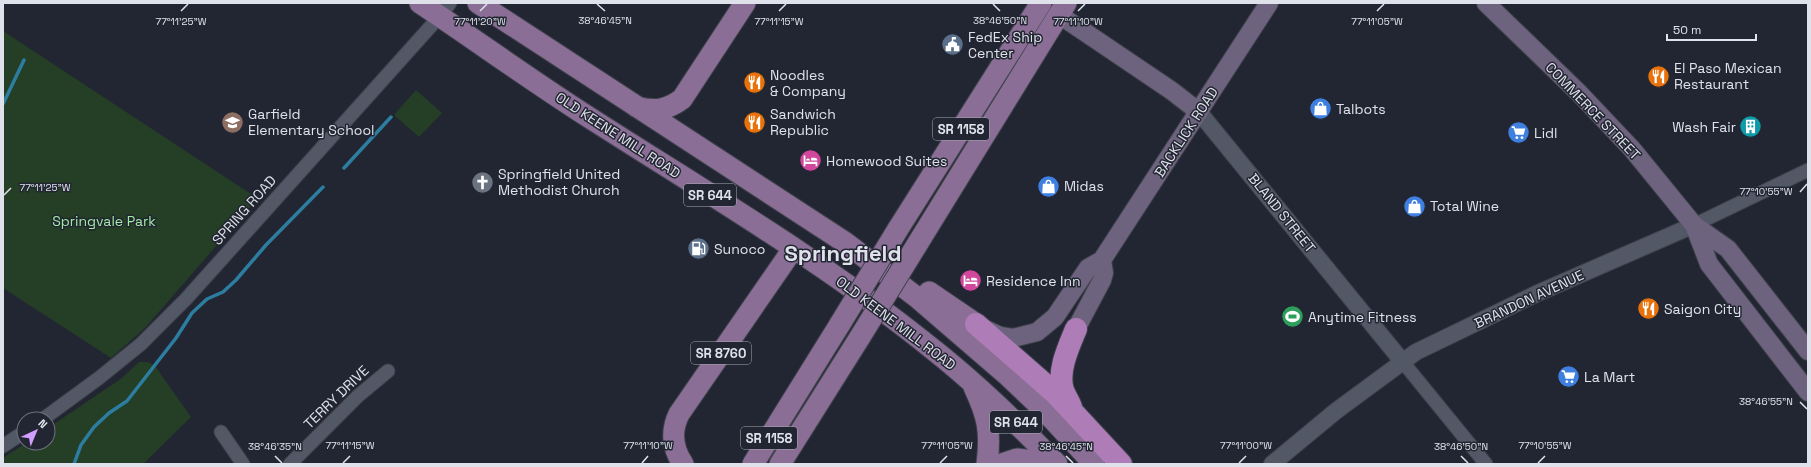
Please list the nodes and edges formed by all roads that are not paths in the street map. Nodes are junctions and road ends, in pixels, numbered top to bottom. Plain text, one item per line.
1 (420, 3) edge
2 (478, 3) edge
3 (745, 3) edge
4 (1041, 3) edge
5 (1269, 3) edge
6 (1486, 3) edge
7 (1062, 9) edge
8 (445, 10) edge
9 (689, 90) junction
10 (637, 107) junction
11 (1199, 112) junction
12 (705, 152) junction
13 (1808, 170) edge
14 (1694, 225) junction
15 (846, 244) junction
16 (793, 249) junction
17 (1102, 260) junction
18 (976, 324) junction
19 (1076, 329) joint
20 (1808, 352) edge
21 (1402, 361) junction
22 (388, 371) dead end
23 (972, 382) junction
24 (1808, 392) edge
25 (54, 411) edge
26 (1074, 412) junction
27 (221, 432) dead end
28 (16, 437) edge
29 (3, 446) edge
30 (243, 464) edge
31 (290, 464) edge
32 (683, 464) edge
33 (753, 464) edge
34 (780, 464) edge
35 (987, 464) edge
36 (1002, 464) edge
37 (1057, 464) edge
38 (1094, 464) edge
39 (1121, 464) edge
40 (1272, 464) edge
41 (1486, 464) edge

1 - 8 main road, OLD KEENE MILL ROAD / SR 644
2 - 10 main road, OLD KEENE MILL ROAD / SR 644
3 - 9 main road
4 - 7 main road, BLAND STREET
4 - 33 main road, SR 1158, bridge
5 - 11 main road, BACKLICK ROAD
6 - 14 main road, COMMERCE STREET
7 - 11 main road, BLAND STREET
7 - 34 main road, SR 1158, bridge
8 - 16 main road, OLD KEENE MILL ROAD / SR 644
8 - 25 street, SPRING ROAD
9 - 10 main road
9 - 12 main road
10 - 12 main road, OLD KEENE MILL ROAD / SR 644
11 - 17 main road, BACKLICK ROAD
11 - 21 street, BLAND STREET
12 - 15 main road, OLD KEENE MILL ROAD / SR 644
13 - 14 street, BRANDON AVENUE
14 - 20 main road, COMMERCE STREET
14 - 21 street, BRANDON AVENUE
14 - 24 main road, COMMERCE STREET
15 - 18 main road
15 - 38 main road, OLD KEENE MILL ROAD / SR 644
16 - 23 main road, OLD KEENE MILL ROAD / SR 644
16 - 32 main road, SR 8760
17 - 18 main road, BACKLICK ROAD
17 - 19 main road
18 - 26 highway
19 - 26 highway
21 - 40 street, BRANDON AVENUE
21 - 41 street, BLAND STREET
22 - 31 street, TERRY DRIVE
23 - 35 main road
23 - 37 main road, OLD KEENE MILL ROAD / SR 644
26 - 39 highway
27 - 30 street
28 - 29 street
36 - 37 main road

